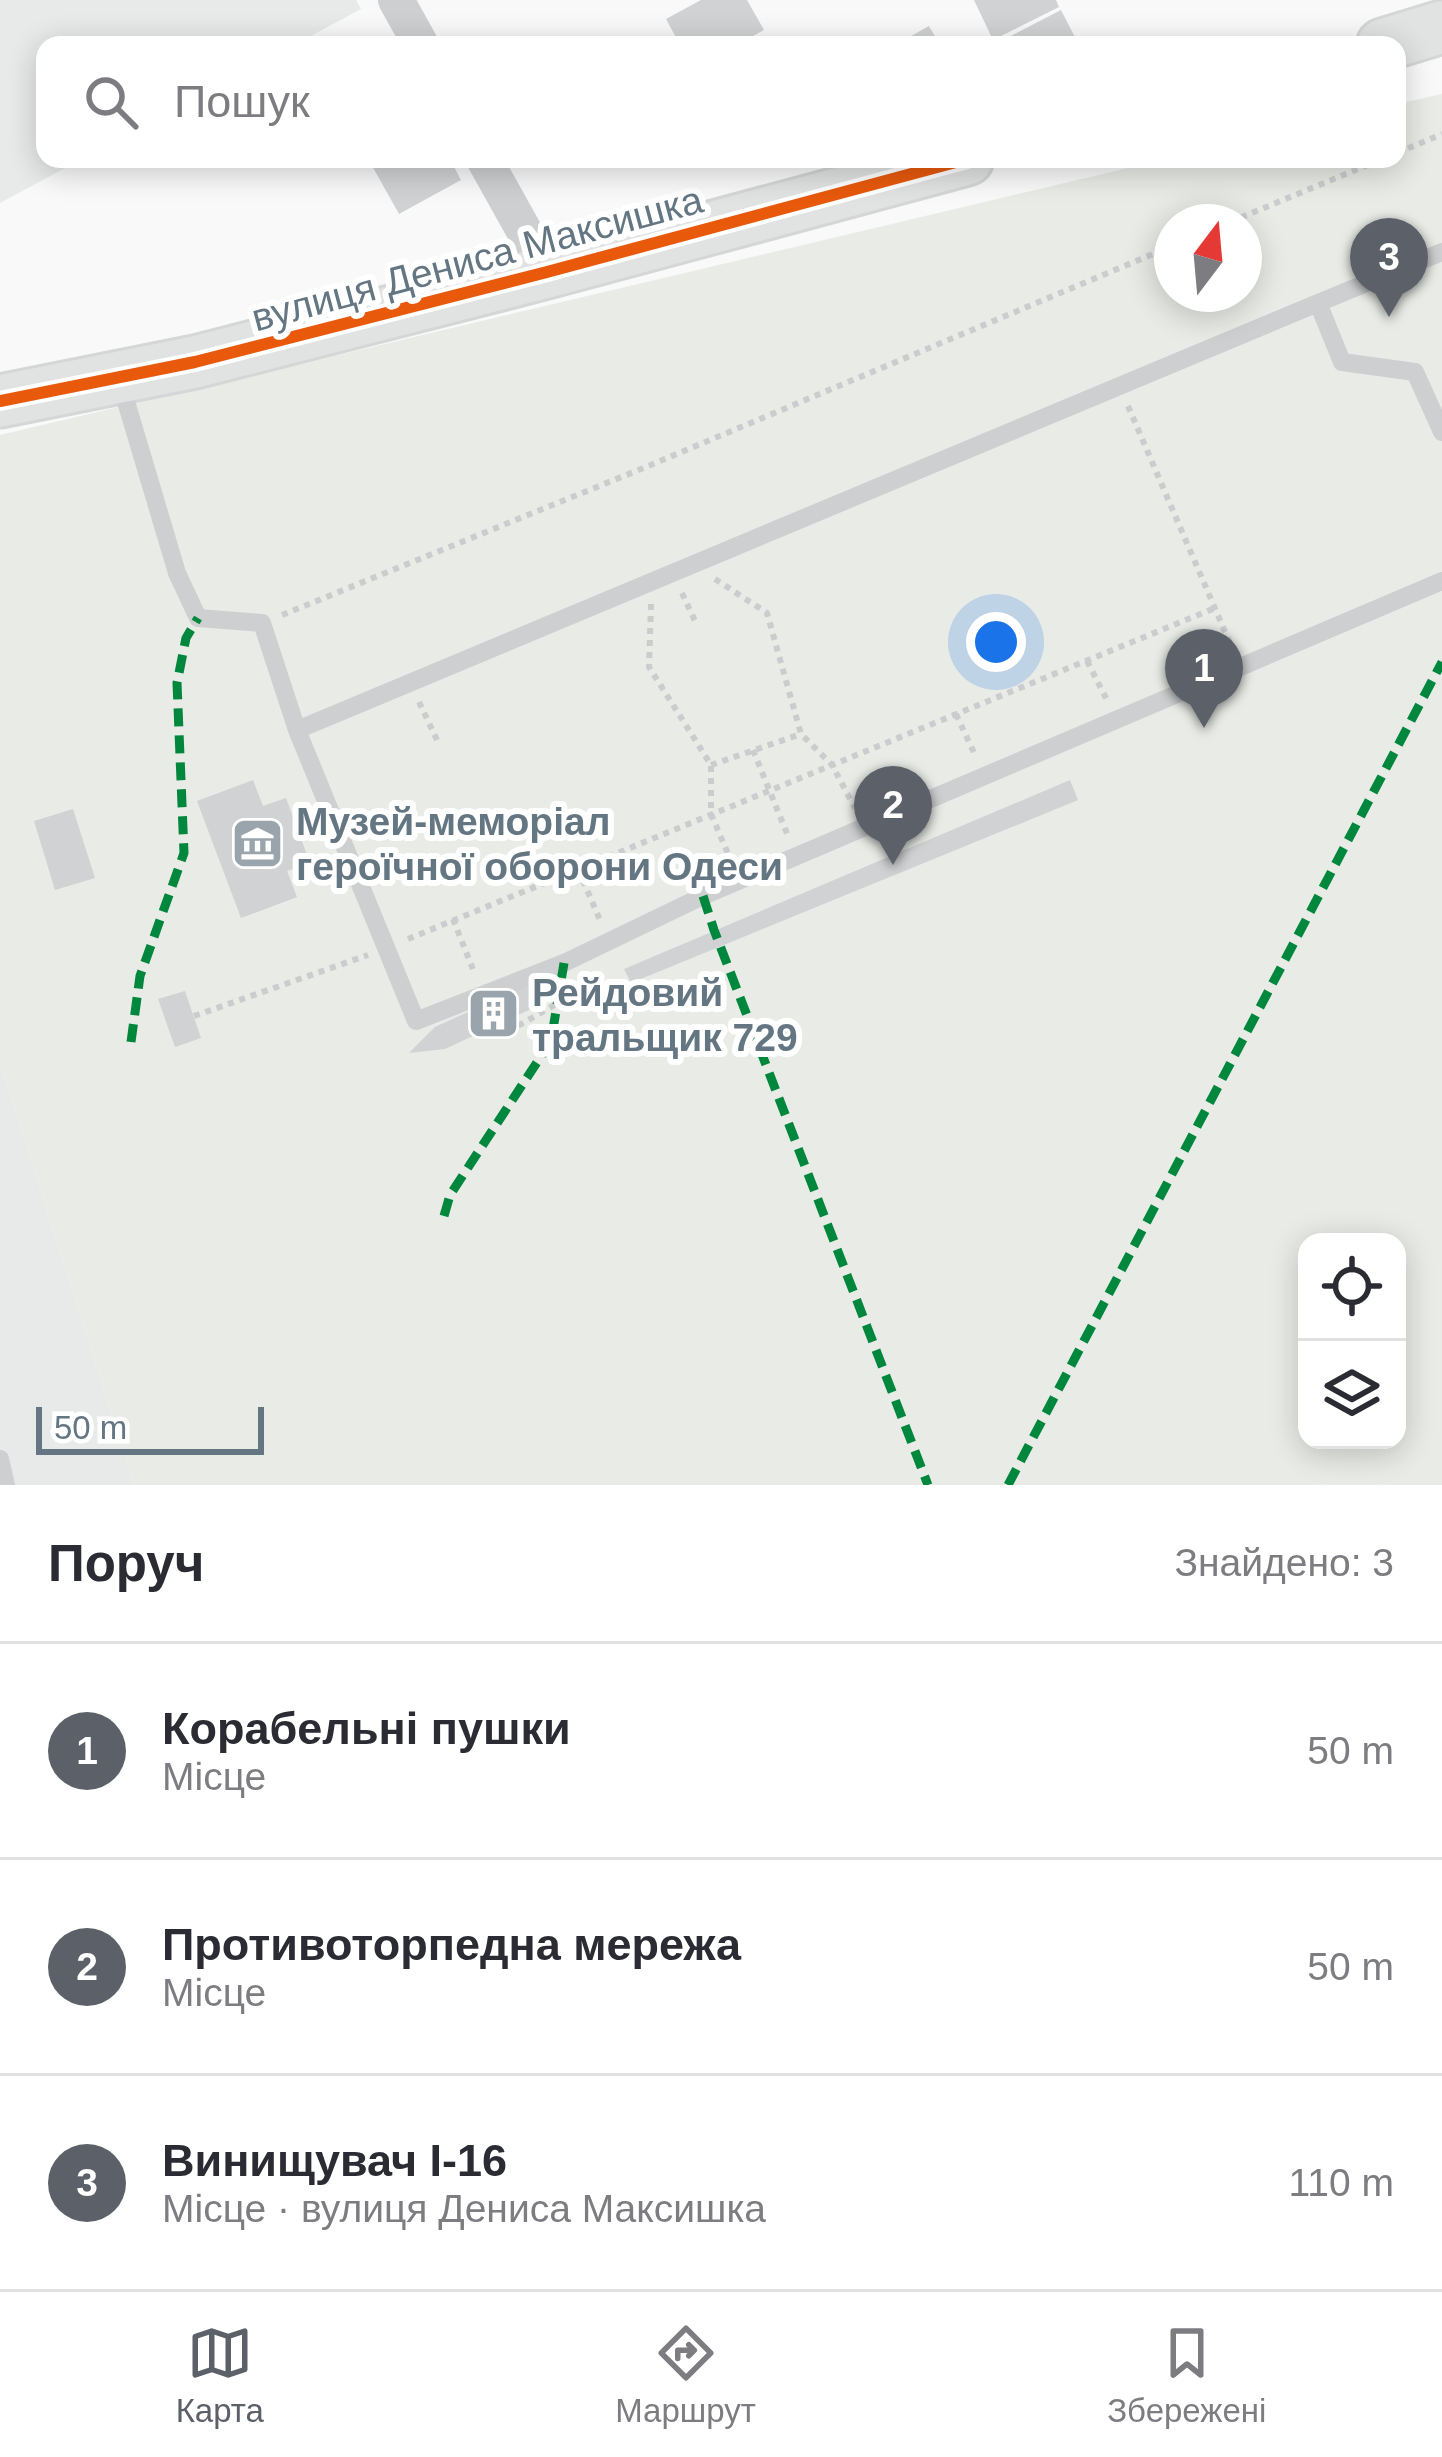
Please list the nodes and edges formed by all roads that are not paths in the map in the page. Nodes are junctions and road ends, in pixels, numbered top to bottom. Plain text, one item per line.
1 (396, 0) edge
2 (1442, 27) edge
3 (416, 36) edge
4 (1406, 38) edge
5 (489, 168) edge
6 (934, 168) edge
7 (1442, 252) edge
8 (547, 272) junction
9 (1318, 303) junction
10 (118, 377) junction
11 (0, 401) edge
12 (1442, 432) edge
13 (1442, 581) edge
14 (297, 730) junction
15 (0, 1460) edge
16 (6, 1485) edge

1 - 3 street
2 - 4 street
5 - 8 street
6 - 8 street, вулиця Дениса Максишка
7 - 9 lane
8 - 10 street, вулиця Дениса Максишка
9 - 12 lane
9 - 14 lane
10 - 11 street, вулиця Дениса Максишка
10 - 14 lane
13 - 14 lane
15 - 16 lane

